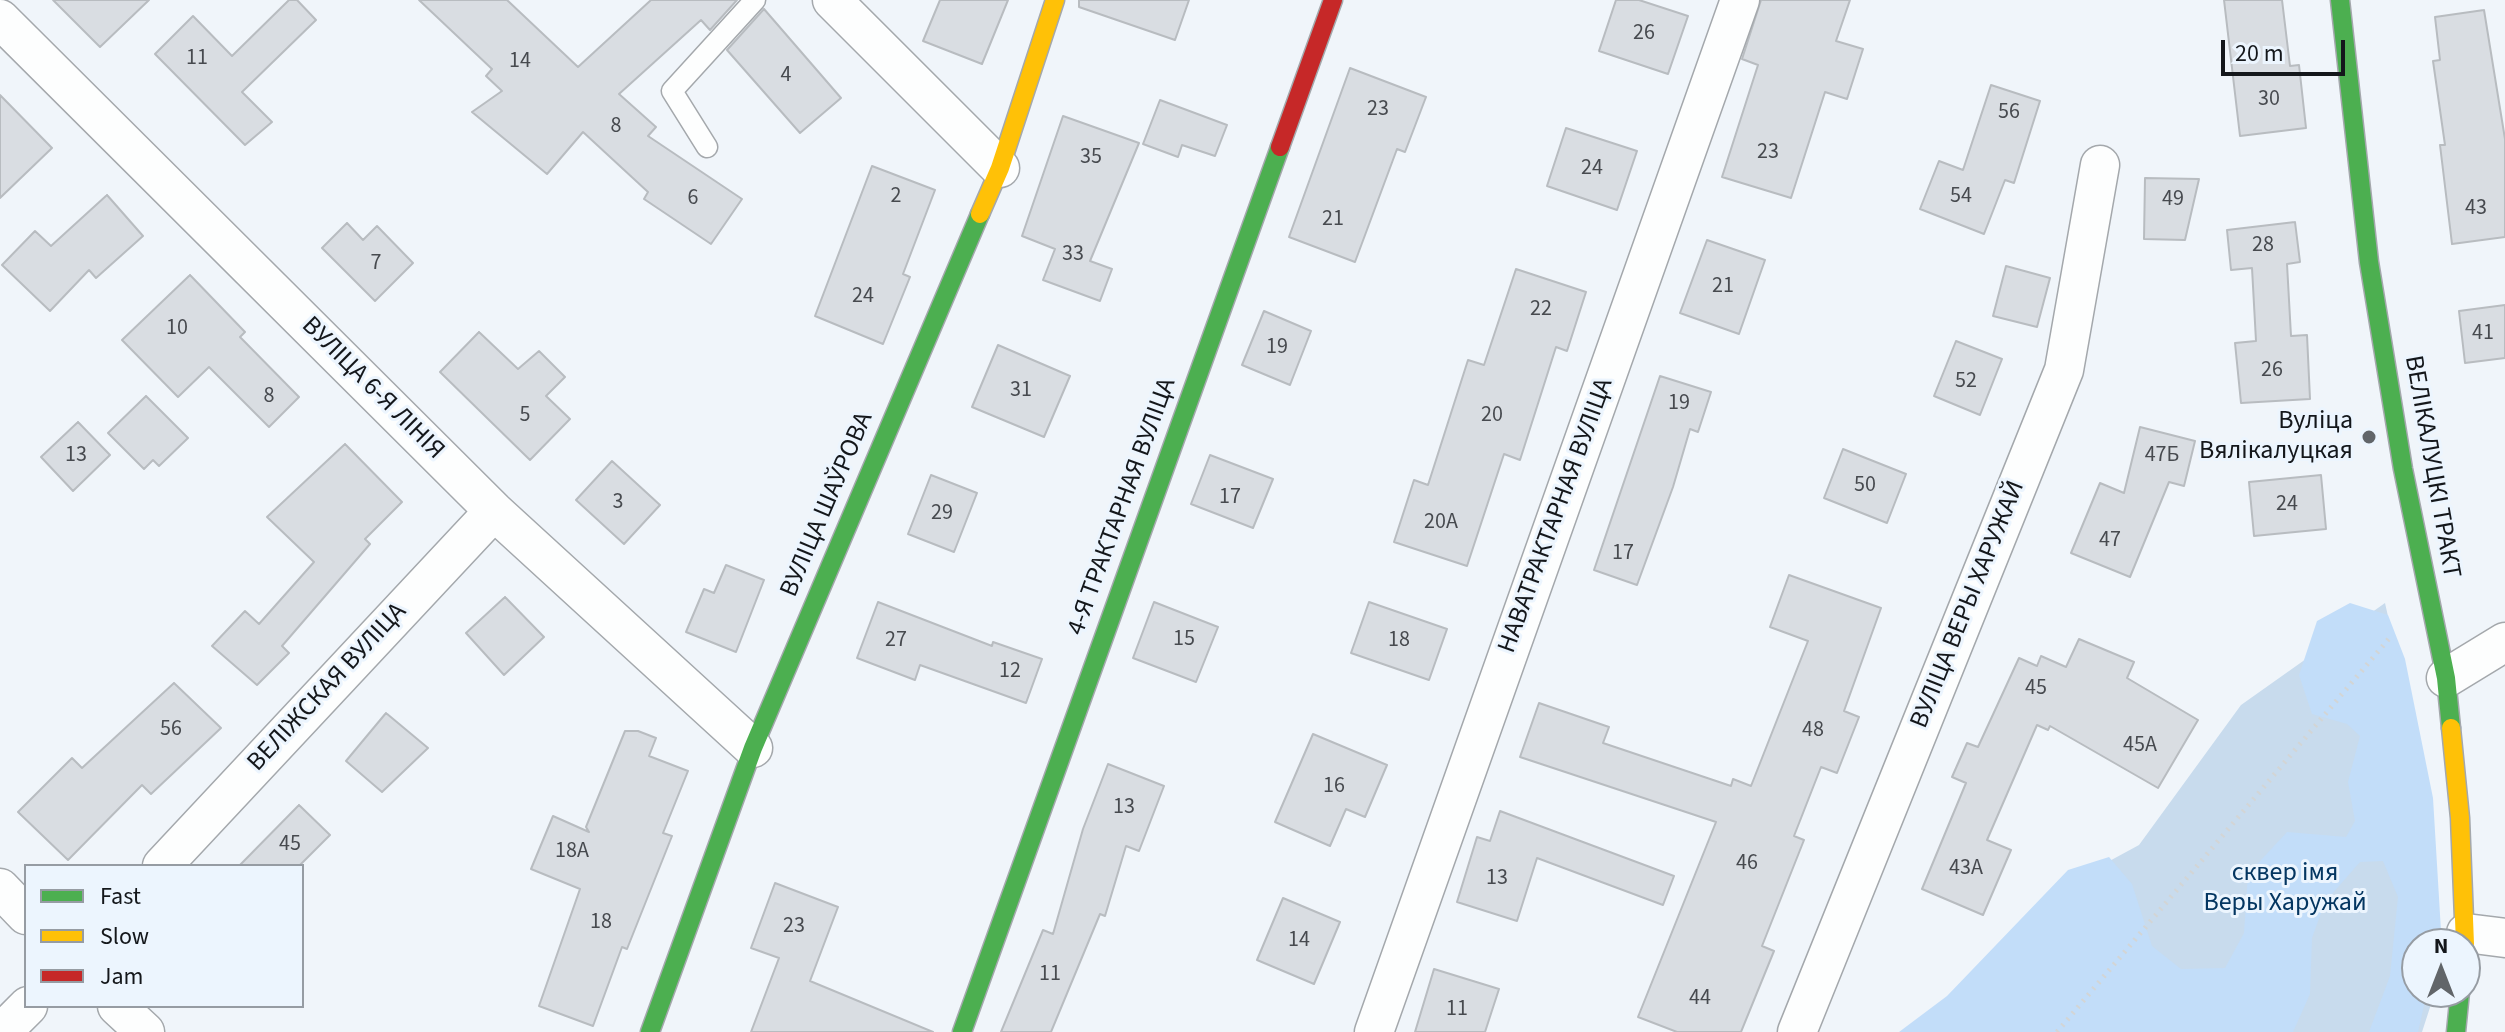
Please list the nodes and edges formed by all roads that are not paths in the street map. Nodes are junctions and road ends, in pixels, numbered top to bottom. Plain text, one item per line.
1 (755, 0) edge
2 (832, 0) edge
3 (1055, 0) edge
4 (1333, 0) edge
5 (1740, 0) edge
6 (2340, 0) edge
7 (0, 19) edge
8 (707, 147) dead end
9 (2100, 165) dead end
10 (1000, 168) junction
11 (494, 511) junction
12 (2505, 642) edge
13 (2446, 678) junction
14 (753, 748) junction
15 (164, 864) edge
16 (0, 888) edge
17 (24, 913) edge
18 (2465, 928) edge
19 (2481, 938) edge
20 (2505, 938) edge
21 (26, 1008) edge
22 (119, 1008) edge
23 (2458, 1008) edge
24 (2, 1032) edge
25 (145, 1032) edge
26 (650, 1032) edge
27 (962, 1032) edge
28 (1374, 1032) edge
29 (1797, 1032) edge
30 (2456, 1032) edge

1 - 8 lane
2 - 10 street
3 - 10 street, ВУЛІЦА ШАЎРОВА
4 - 27 street, 4-Я ТРАКТАРНАЯ ВУЛІЦА
5 - 28 street, НАВАТРАКТАРНАЯ ВУЛІЦА
6 - 13 street, ВЕЛІКАЛУЦКІ ТРАКТ
7 - 11 street, ВУЛІЦА 6-Я ЛІНІЯ
9 - 29 street, ВУЛІЦА ВЕРЫ ХАРУЖАЙ
10 - 14 street, ВУЛІЦА ШАЎРОВА
11 - 14 street, ВУЛІЦА 6-Я ЛІНІЯ
11 - 15 street, ВЕЛІЖСКАЯ ВУЛІЦА
12 - 13 street
13 - 18 street, ВЕЛІКАЛУЦКІ ТРАКТ
14 - 26 street, ВУЛІЦА ШАЎРОВА
16 - 17 street
19 - 20 street
21 - 24 street
22 - 25 street
23 - 30 street

